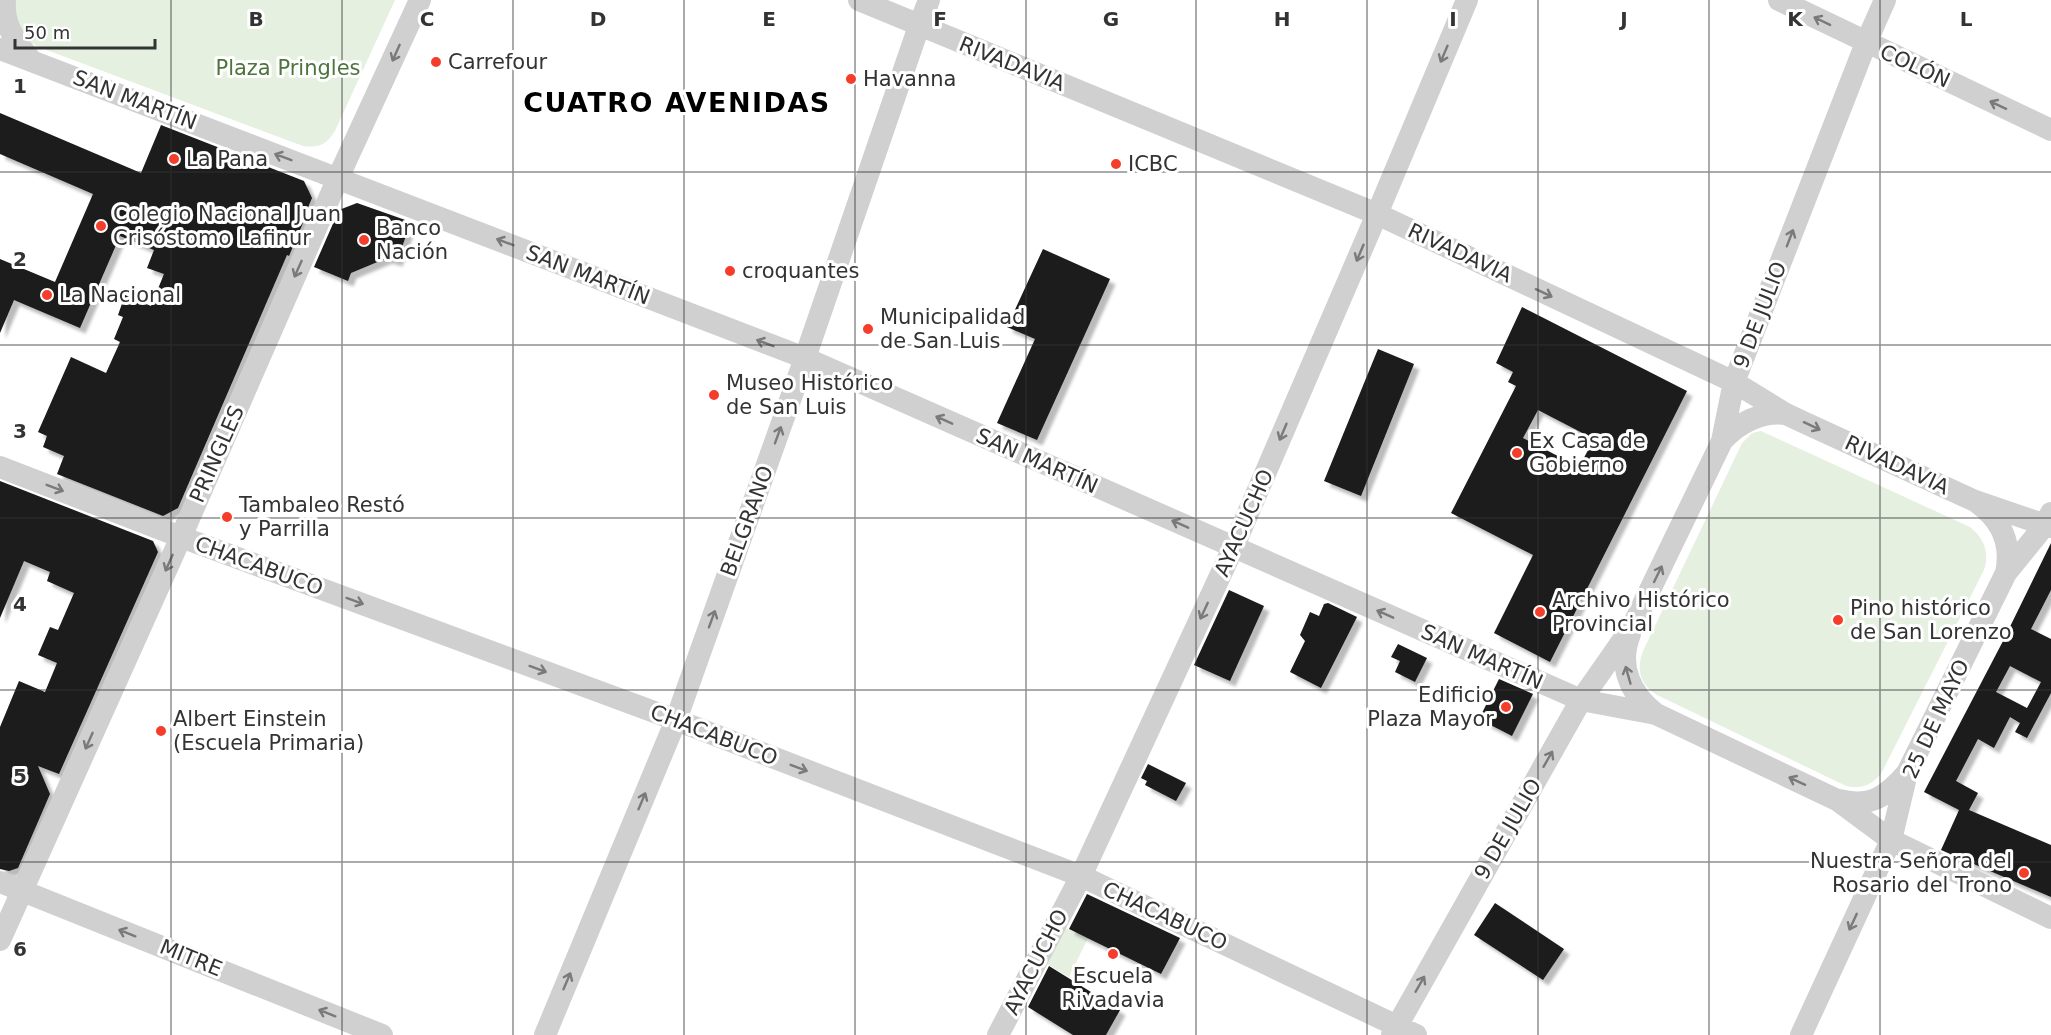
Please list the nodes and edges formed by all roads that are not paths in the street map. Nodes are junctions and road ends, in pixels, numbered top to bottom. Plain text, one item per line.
1 (420, 0) edge
2 (859, 0) edge
3 (929, 0) edge
4 (1467, 0) edge
5 (1779, 0) edge
6 (1885, 0) edge
7 (2, 1) edge
8 (919, 26) junction
9 (1866, 43) junction
10 (0, 49) edge
11 (32, 61) junction
12 (2051, 130) edge
13 (338, 178) junction
14 (1377, 214) junction
15 (806, 358) junction
16 (1734, 382) junction
17 (1786, 414) junction
18 (1722, 441) junction
19 (0, 467) edge
20 (1975, 501) junction
21 (2049, 522) edge
22 (181, 537) junction
23 (1233, 548) junction
24 (2006, 573) junction
25 (1632, 627) junction
26 (1581, 700) junction
27 (1656, 714) junction
28 (676, 720) junction
29 (1907, 772) junction
30 (1837, 800) junction
31 (1891, 840) junction
32 (1081, 876) junction
33 (0, 882) edge
34 (22, 891) junction
35 (2051, 918) edge
36 (0, 940) edge
37 (1401, 1032) edge
38 (382, 1035) edge
39 (545, 1035) edge
40 (998, 1035) edge
41 (1801, 1035) edge

1 -> 13 street, PRINGLES
2 - 8 street, RIVADAVIA
3 - 8 street, BELGRANO
4 -> 14 street, AYACUCHO
9 -> 5 street, COLÓN
6 - 9 street, 9 DE JULIO
7 - 11 street
8 - 14 street, RIVADAVIA
8 - 15 street, BELGRANO
12 -> 9 street, COLÓN
16 -> 9 street, 9 DE JULIO
10 - 11 street, SAN MARTÍN
13 -> 11 street, SAN MARTÍN
15 -> 13 street, SAN MARTÍN
13 -> 22 street, PRINGLES
14 -> 16 street, RIVADAVIA
14 -> 23 street, AYACUCHO
23 -> 15 street, SAN MARTÍN
28 -> 15 street, BELGRANO
16 - 17 street, RIVADAVIA
16 - 18 street, 9 DE JULIO
17 - 18 street
17 -> 20 street, RIVADAVIA
25 -> 18 street, 9 DE JULIO
19 -> 22 street, CHACABUCO
20 - 21 street, RIVADAVIA
20 - 24 street
21 - 24 street, 25 DE MAYO
22 -> 28 street, CHACABUCO
22 -> 34 street, PRINGLES
26 -> 23 street, SAN MARTÍN
23 -> 32 street, AYACUCHO
24 - 29 street, 25 DE MAYO
25 - 26 street, 9 DE JULIO
27 -> 25 street, 9 DE JULIO
26 - 27 street, SAN MARTÍN
37 -> 26 street, 9 DE JULIO
30 -> 27 street, SAN MARTÍN
28 -> 32 street, CHACABUCO
39 -> 28 street, BELGRANO
29 - 30 street
29 - 31 street, 25 DE MAYO
30 - 31 street, SAN MARTÍN
31 - 35 street, SAN MARTÍN
31 -> 41 street, 25 DE MAYO
32 - 37 street, CHACABUCO
32 - 40 street, AYACUCHO
33 - 34 street, MITRE
34 - 36 street, PRINGLES
38 -> 34 street, MITRE

